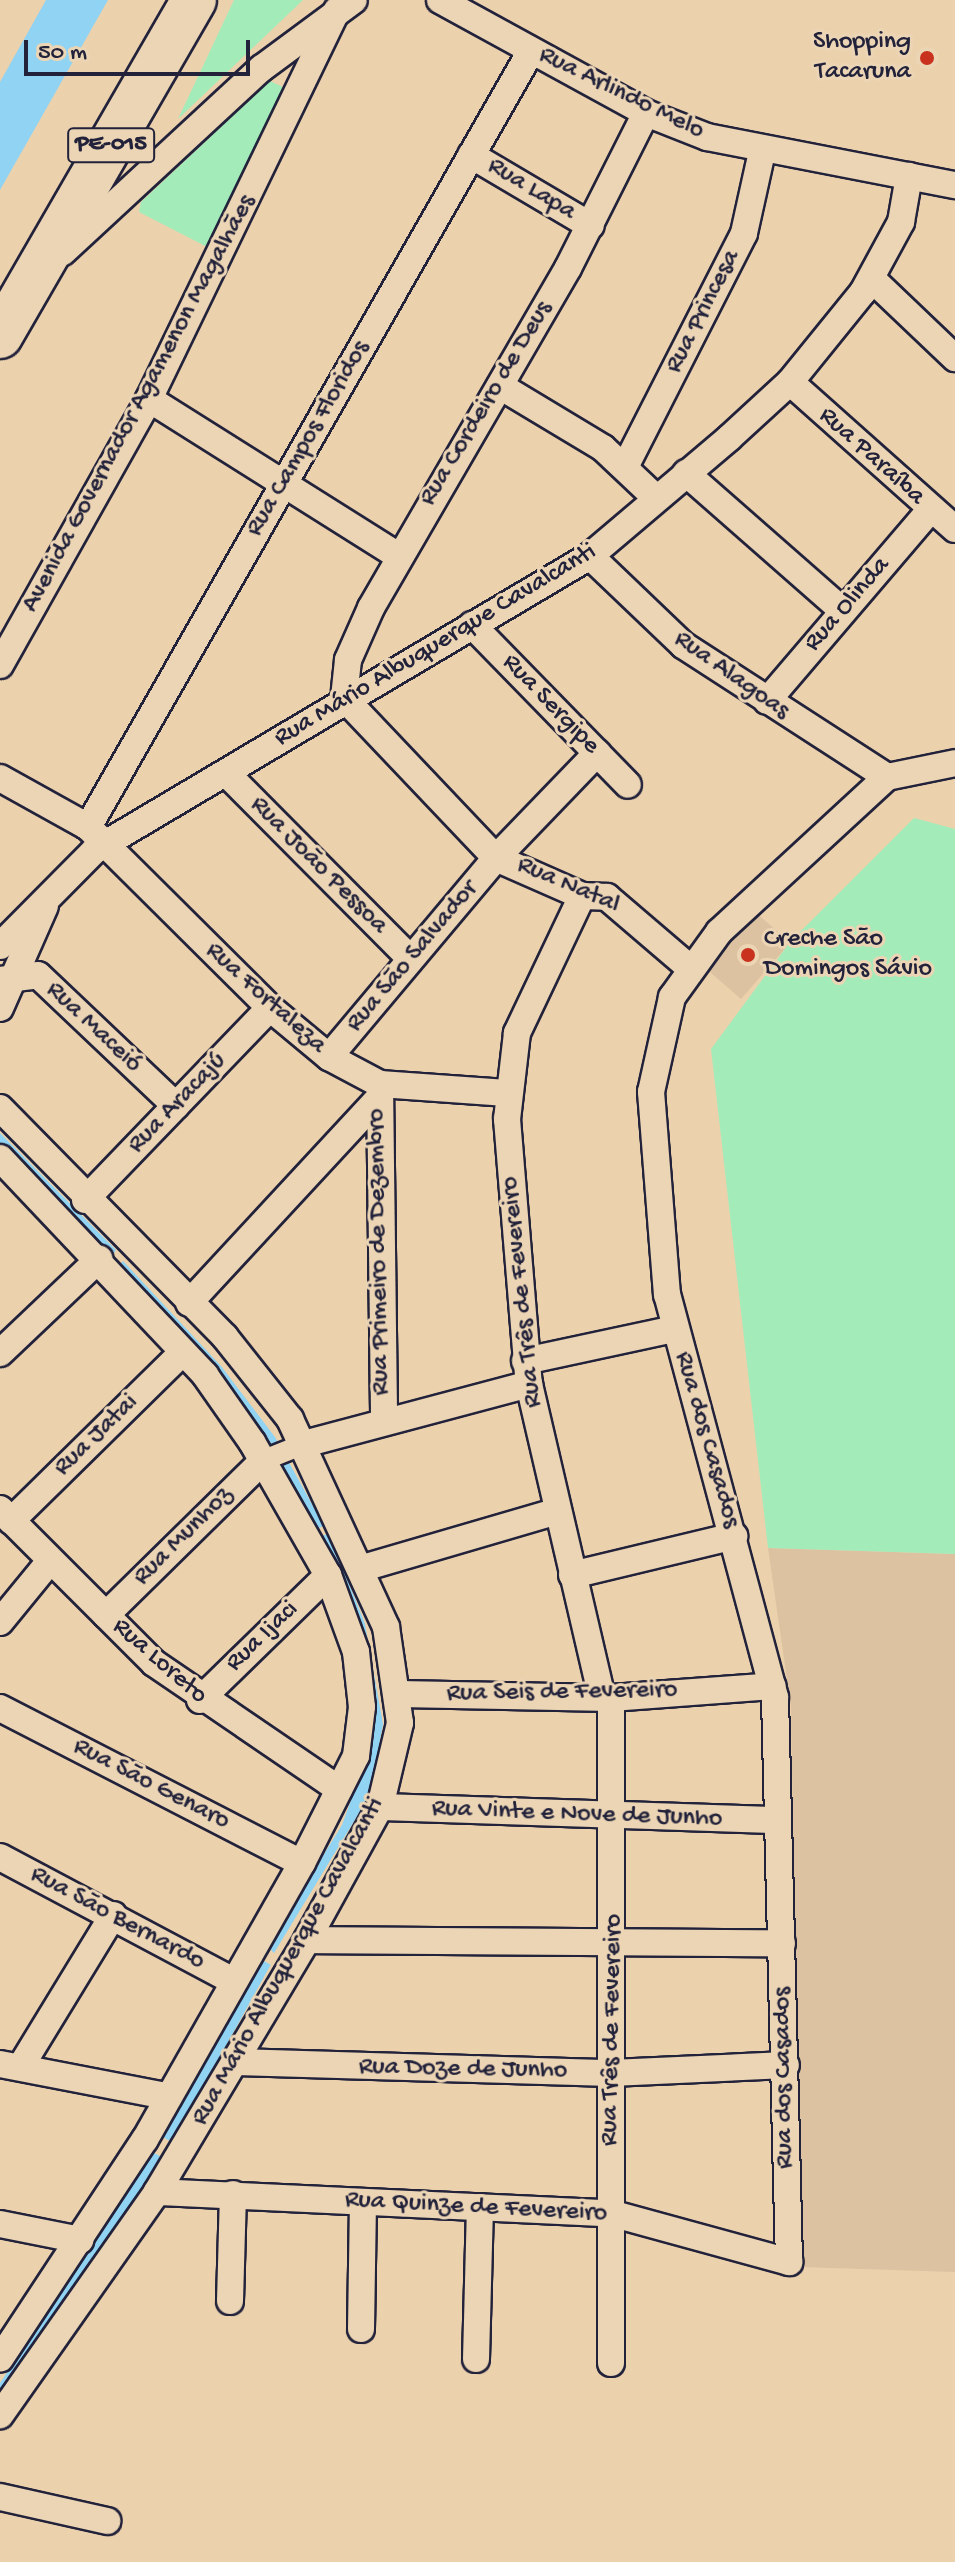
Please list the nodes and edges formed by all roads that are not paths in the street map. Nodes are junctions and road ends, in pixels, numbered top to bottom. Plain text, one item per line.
1 (194, 0) edge
2 (440, 0) edge
3 (345, 5) edge
4 (531, 51) junction
5 (646, 113) junction
6 (762, 152) junction
7 (471, 155) junction
8 (909, 176) junction
9 (955, 185) edge
10 (591, 226) junction
11 (872, 279) junction
12 (27, 289) junction
13 (0, 336) edge
14 (955, 358) edge
15 (790, 382) junction
16 (500, 386) junction
17 (149, 399) junction
18 (626, 465) junction
19 (686, 473) junction
20 (284, 482) junction
21 (655, 497) junction
22 (930, 510) junction
23 (955, 529) edge
24 (398, 556) junction
25 (590, 556) junction
26 (843, 611) junction
27 (472, 625) junction
28 (0, 665) edge
29 (346, 700) junction
30 (767, 701) junction
31 (597, 753) junction
32 (955, 763) edge
33 (227, 774) junction
34 (887, 777) junction
35 (0, 778) edge
36 (628, 785) dead end
37 (95, 837) junction
38 (496, 858) junction
39 (58, 882) junction
40 (582, 896) junction
41 (0, 946) edge
42 (410, 958) junction
43 (691, 969) junction
44 (7, 978) edge
45 (0, 1008) edge
46 (270, 1008) junction
47 (329, 1057) junction
48 (378, 1093) junction
49 (507, 1093) junction
50 (176, 1106) junction
51 (0, 1108) edge
52 (1, 1162) edge
53 (85, 1200) junction
54 (129, 1244) junction
55 (103, 1263) junction
56 (189, 1303) junction
57 (674, 1329) junction
58 (183, 1352) junction
59 (0, 1353) edge
60 (527, 1372) junction
61 (384, 1421) junction
62 (304, 1444) junction
63 (265, 1460) junction
64 (554, 1512) junction
65 (6, 1515) edge
66 (342, 1522) junction
67 (734, 1536) junction
68 (308, 1537) junction
69 (50, 1561) junction
70 (363, 1568) junction
71 (328, 1575) junction
72 (572, 1575) junction
73 (106, 1615) junction
74 (0, 1622) edge
75 (773, 1686) junction
76 (399, 1694) junction
77 (606, 1698) junction
78 (200, 1700) junction
79 (0, 1708) edge
80 (339, 1789) junction
81 (380, 1807) junction
82 (616, 1819) junction
83 (774, 1820) junction
84 (0, 1857) edge
85 (302, 1863) junction
86 (113, 1915) junction
87 (307, 1940) junction
88 (782, 1943) junction
89 (615, 1946) junction
90 (252, 1949) junction
91 (290, 1968) junction
92 (233, 1981) junction
93 (236, 2062) junction
94 (10, 2065) edge
95 (786, 2065) junction
96 (611, 2073) junction
97 (166, 2096) junction
98 (145, 2139) junction
99 (179, 2157) junction
100 (157, 2192) junction
101 (233, 2194) junction
102 (363, 2202) junction
103 (480, 2207) junction
104 (610, 2213) junction
105 (0, 2224) edge
106 (80, 2240) junction
107 (789, 2262) joint
108 (230, 2301) dead end
109 (361, 2329) dead end
110 (0, 2359) edge
111 (476, 2359) dead end
112 (611, 2363) dead end
113 (0, 2415) edge
114 (0, 2497) edge
115 (107, 2521) dead end

1 - 12 highway, PE-015
2 - 4 street, Rua Arlindo Melo
3 - 12 street
3 - 17 street, Avenida Governador Agamenon Magalhães
4 - 5 street, Rua Arlindo Melo
4 - 7 street, Rua Campos Floridos
5 - 6 street, Rua Arlindo Melo
5 - 10 street, Rua Cordeiro de Deus
6 - 8 street, Rua Arlindo Melo
6 - 18 street, Rua Princesa
7 - 10 street, Rua Lapa
7 - 20 street, Rua Campos Floridos
8 - 9 street, Rua Arlindo Melo
8 - 11 street, Rua Mário Albuquerque Cavalcanti
10 - 16 street, Rua Cordeiro de Deus
11 - 14 street
11 - 15 street, Rua Mário Albuquerque Cavalcanti
12 - 13 highway, PE-015
15 - 19 street, Rua Mário Albuquerque Cavalcanti
15 - 22 street, Rua Paraíba
16 - 18 street
16 - 24 street, Rua Cordeiro de Deus
17 - 20 street
17 - 28 street, Avenida Governador Agamenon Magalhães
18 - 21 street
19 - 21 street, Rua Mário Albuquerque Cavalcanti
19 - 26 street
20 - 24 street
20 - 37 street, Rua Campos Floridos
21 - 25 street, Rua Mário Albuquerque Cavalcanti
22 - 23 street, Rua Paraíba
22 - 26 street, Rua Olinda
24 - 29 street, Rua Cordeiro de Deus
25 - 27 street, Rua Mário Albuquerque Cavalcanti
25 - 30 street, Rua Alagoas
26 - 30 street, Rua Olinda
27 - 29 street, Rua Mário Albuquerque Cavalcanti
27 - 31 street, Rua Sergipe
29 - 33 street, Rua Mário Albuquerque Cavalcanti
29 - 38 street, Rua Natal
30 - 34 street, Rua Alagoas
31 - 36 street, Rua Sergipe
31 - 38 street, Rua São Salvador
32 - 34 street, Rua dos Casados
33 - 37 street, Rua Mário Albuquerque Cavalcanti
33 - 42 street, Rua João Pessoa
34 - 43 street, Rua dos Casados
35 - 37 street, Rua Fortaleza
37 - 39 street, Rua Mário Albuquerque Cavalcanti
37 - 46 street, Rua Fortaleza
38 - 40 street, Rua Natal
38 - 42 street, Rua São Salvador
39 - 41 street, Rua Mário Albuquerque Cavalcanti
39 - 44 street, Rua Mário Albuquerque Cavalcanti
40 - 43 street, Rua Natal
40 - 49 street, Rua Três de Fevereiro
42 - 47 street, Rua São Salvador
43 - 57 street, Rua dos Casados
44 - 45 street, Rua Mário Albuquerque Cavalcanti
44 - 50 street, Rua Maceió
46 - 47 street, Rua Fortaleza
46 - 50 street, Rua Aracajú
47 - 48 street, Rua Fortaleza
48 - 49 street, Rua Fortaleza
48 - 56 street
48 - 61 street, Rua Primeiro de Dezembro
49 - 60 street, Rua Três de Fevereiro
50 - 53 street, Rua Aracajú
51 - 53 street, Rua Mário Albuquerque Cavalcanti
52 - 55 street, Rua Mário Albuquerque Cavalcanti
53 - 54 street, Rua Mário Albuquerque Cavalcanti
54 - 55 street
54 - 56 street, Rua Mário Albuquerque Cavalcanti
55 - 58 street, Rua Mário Albuquerque Cavalcanti
55 - 59 street
56 - 62 street, Rua Mário Albuquerque Cavalcanti
57 - 60 street
57 - 67 street, Rua dos Casados
58 - 63 street, Rua Mário Albuquerque Cavalcanti
58 - 65 street, Rua Jatai
60 - 61 street
60 - 64 street, Rua Três de Fevereiro
61 - 62 street
62 - 63 street
62 - 66 street, Rua Mário Albuquerque Cavalcanti
63 - 68 street, Rua Mário Albuquerque Cavalcanti
63 - 73 street, Rua Munhoz
64 - 70 street
64 - 72 street, Rua Três de Fevereiro
65 - 69 street, Rua Loreto
66 - 68 street
66 - 70 street, Rua Mário Albuquerque Cavalcanti
67 - 72 street
67 - 75 street, Rua dos Casados
68 - 71 street, Rua Mário Albuquerque Cavalcanti
69 - 73 street, Rua Loreto
69 - 74 street
70 - 76 street, Rua Mário Albuquerque Cavalcanti
71 - 78 street, Rua Ijaci
71 - 80 street, Rua Mário Albuquerque Cavalcanti
72 - 77 street, Rua Três de Fevereiro
73 - 78 street, Rua Loreto
75 - 77 street, Rua Seis de Fevereiro
75 - 83 street, Rua dos Casados
76 - 77 street, Rua Seis de Fevereiro
76 - 81 street, Rua Mário Albuquerque Cavalcanti
77 - 82 street, Rua Três de Fevereiro
78 - 80 street, Rua Loreto
79 - 85 street, Rua São Genaro
80 - 85 street, Rua Mário Albuquerque Cavalcanti
81 - 82 street, Rua Vinte e Nove de Junho
81 - 87 street, Rua Mário Albuquerque Cavalcanti
82 - 83 street, Rua Vinte e Nove de Junho
82 - 89 street, Rua Três de Fevereiro
83 - 88 street, Rua dos Casados
84 - 86 street, Rua São Bernardo
85 - 90 street, Rua Mário Albuquerque Cavalcanti
86 - 92 street, Rua São Bernardo
86 - 94 street
87 - 89 street
87 - 91 street, Rua Mário Albuquerque Cavalcanti
88 - 89 street
88 - 95 street, Rua dos Casados
89 - 96 street, Rua Três de Fevereiro
90 - 91 street
90 - 92 street, Rua Mário Albuquerque Cavalcanti
91 - 93 street, Rua Mário Albuquerque Cavalcanti
92 - 97 street, Rua Mário Albuquerque Cavalcanti
93 - 96 street, Rua Doze de Junho
93 - 99 street, Rua Mário Albuquerque Cavalcanti
94 - 97 street
95 - 96 street, Rua Doze de Junho
95 - 107 street, Rua dos Casados
96 - 104 street, Rua Três de Fevereiro
97 - 98 street, Rua Mário Albuquerque Cavalcanti
98 - 99 street
98 - 106 street, Rua Mário Albuquerque Cavalcanti
99 - 100 street, Rua Mário Albuquerque Cavalcanti
100 - 101 street, Rua Quinze de Fevereiro
100 - 113 street, Rua Mário Albuquerque Cavalcanti
101 - 102 street, Rua Quinze de Fevereiro
101 - 108 street
102 - 103 street, Rua Quinze de Fevereiro
102 - 109 street
103 - 104 street, Rua Quinze de Fevereiro
103 - 111 street
104 - 107 street, Rua Quinze de Fevereiro
104 - 112 street, Rua Três de Fevereiro
105 - 106 street
106 - 110 street, Rua Mário Albuquerque Cavalcanti
114 - 115 street

